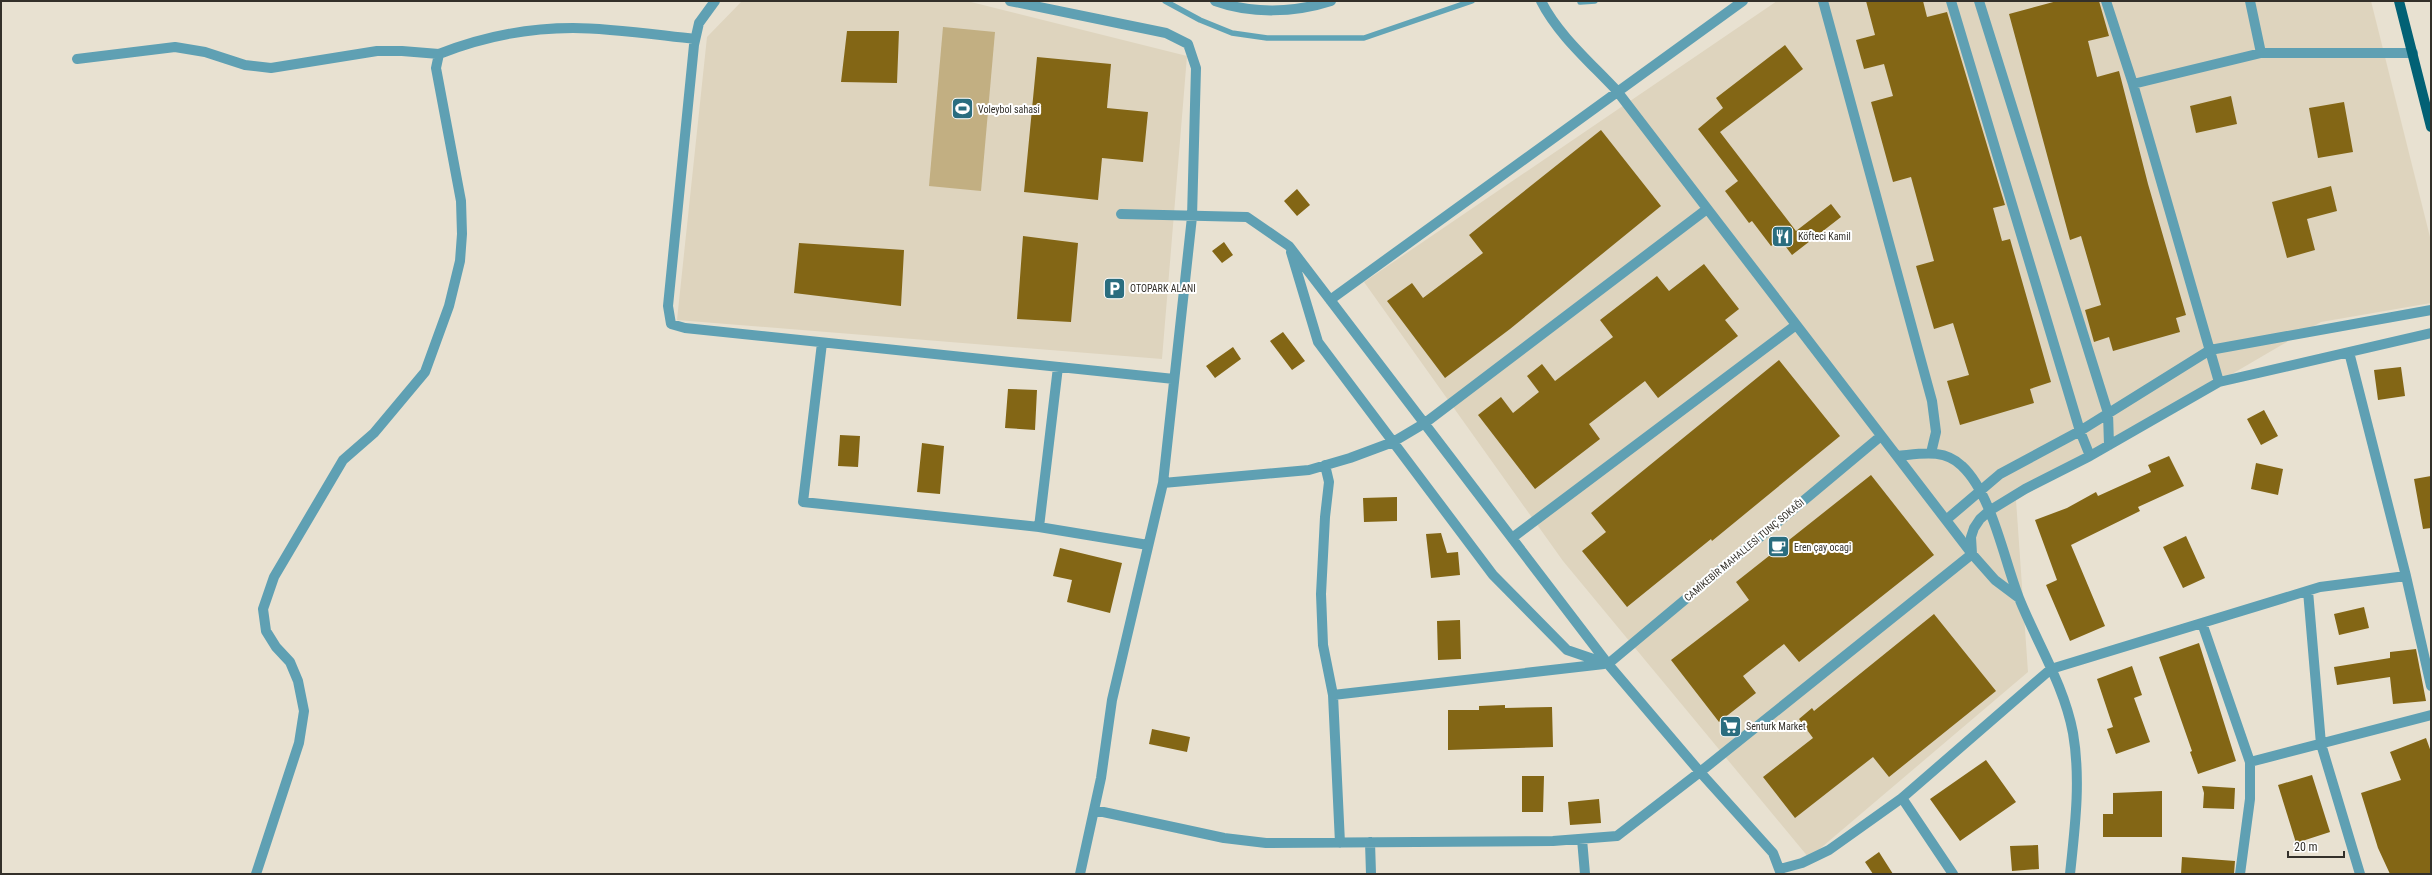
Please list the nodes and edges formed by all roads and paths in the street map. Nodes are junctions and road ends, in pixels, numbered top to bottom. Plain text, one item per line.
1 (715, 1) edge
2 (1010, 1) edge
3 (1215, 1) edge
4 (1331, 1) edge
5 (1541, 1) edge
6 (1743, 1) edge
7 (1823, 1) edge
8 (1950, 1) edge
9 (1979, 1) edge
10 (2106, 1) edge
11 (2250, 1) edge
12 (2399, 1) edge
13 (695, 39) junction
14 (2261, 53) junction
15 (2413, 53) junction
16 (439, 54) junction
17 (77, 59) dead end
18 (2133, 84) junction
19 (1616, 91) junction
20 (2428, 99) edge
21 (2431, 127) edge
22 (1707, 209) junction
23 (1121, 214) dead end
24 (1192, 217) junction
25 (1289, 246) junction
26 (1330, 300) junction
27 (2431, 310) edge
28 (1796, 325) junction
29 (2431, 333) edge
30 (822, 343) junction
31 (2210, 350) junction
32 (2349, 352) junction
33 (1058, 367) junction
34 (1174, 379) junction
35 (2219, 382) junction
36 (2108, 413) junction
37 (1425, 423) junction
38 (2080, 430) junction
39 (1881, 436) junction
40 (1393, 442) junction
41 (2109, 445) junction
42 (1931, 453) junction
43 (1896, 456) junction
44 (2090, 456) junction
45 (1325, 465) junction
46 (1163, 483) junction
47 (1979, 491) junction
48 (1989, 511) junction
49 (1946, 520) junction
50 (1039, 527) junction
51 (1512, 538) junction
52 (1148, 544) junction
53 (1972, 554) junction
54 (2406, 576) junction
55 (2308, 590) junction
56 (2019, 598) junction
57 (2202, 623) junction
58 (1608, 664) junction
59 (2051, 669) junction
60 (2431, 686) edge
61 (1333, 695) junction
62 (2431, 715) edge
63 (2321, 744) junction
64 (2250, 762) junction
65 (1700, 772) junction
66 (1902, 798) junction
67 (1094, 810) junction
68 (1582, 839) junction
69 (1370, 842) junction
70 (1340, 843) junction
71 (1781, 872) edge
72 (256, 874) edge
73 (1080, 874) edge
74 (1371, 874) edge
75 (1585, 874) edge
76 (1953, 874) edge
77 (2070, 874) edge
78 (2240, 874) edge
79 (2360, 874) edge

1 - 13 street
2 - 24 street
3 - 4 street
5 - 19 street
6 - 19 street
7 - 42 street
8 - 38 street
9 - 36 street
10 - 18 street
11 - 14 street
12 - 15 main road
13 - 16 street
13 - 30 street
14 - 15 street
14 - 18 street
15 - 20 main road
16 - 17 street
16 - 72 street
18 - 31 street
19 - 22 street
19 - 26 street
20 - 21 main road
22 - 28 street
22 - 37 street
23 - 24 street
24 - 25 street
24 - 34 street
25 - 26 street
25 - 40 street
26 - 37 street
27 - 31 street
28 - 39 street
28 - 51 street
29 - 32 street
30 - 33 street
30 - 50 street
31 - 35 street
31 - 36 street
32 - 35 street
32 - 54 street
33 - 34 street
33 - 50 street
34 - 46 street
35 - 41 street
36 - 38 street
36 - 41 street
37 - 40 street
37 - 51 street
38 - 44 street
38 - 47 street
39 - 43 street
39 - 58 street, CAMİKEBİR MAHALLESİ TUNÇ SOKAĞI
40 - 45 street
40 - 58 street
41 - 44 street
42 - 43 street
42 - 47 street
43 - 49 street
44 - 48 street
45 - 46 street
45 - 61 street
46 - 52 street
47 - 48 street
47 - 49 street
48 - 53 street
48 - 56 street
49 - 53 street
50 - 52 street
51 - 58 street
52 - 67 street
53 - 56 street
53 - 65 street
54 - 55 street
54 - 60 street
55 - 57 street
55 - 63 street
56 - 59 street
57 - 59 street
57 - 64 street
58 - 61 street
58 - 65 street
59 - 66 street
59 - 77 street
61 - 70 street
62 - 63 street
63 - 64 street
63 - 79 street
64 - 78 street
65 - 68 street
65 - 71 street
66 - 71 street
66 - 76 street
67 - 70 street
67 - 73 street
68 - 69 street
68 - 75 street
69 - 70 street
69 - 74 street

